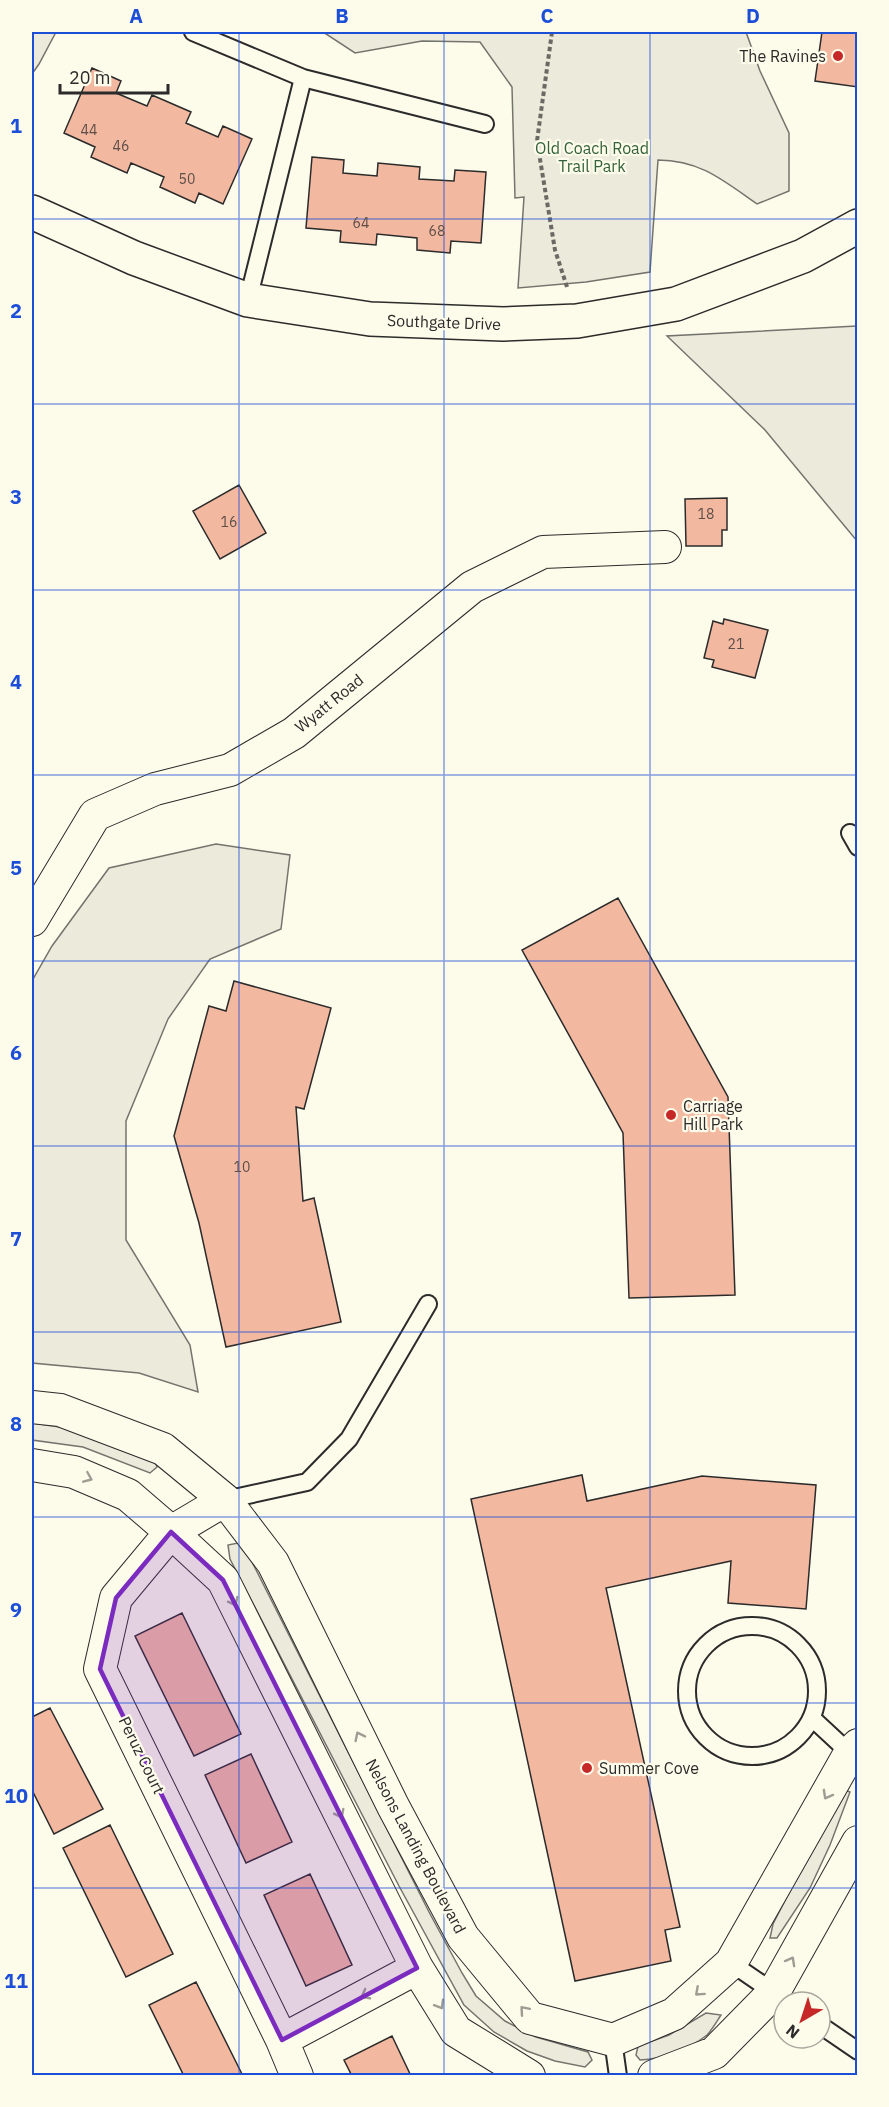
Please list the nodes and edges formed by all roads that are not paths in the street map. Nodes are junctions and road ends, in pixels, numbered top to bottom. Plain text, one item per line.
1 (193, 32) edge
2 (303, 78) junction
3 (485, 124) dead end
4 (32, 212) edge
5 (858, 226) edge
6 (248, 300) junction
7 (665, 547) dead end
8 (32, 920) edge
9 (428, 1304) dead end
10 (32, 1407) edge
11 (32, 1465) edge
12 (225, 1500) junction
13 (171, 1532) junction
14 (812, 1718) junction
15 (855, 1753) edge
16 (858, 1842) edge
17 (732, 1963) junction
18 (417, 1968) junction
19 (784, 1990) edge
20 (772, 1991) edge
21 (772, 2005) edge
22 (832, 2033) edge
23 (282, 2040) junction
24 (613, 2040) junction
25 (858, 2051) edge
26 (297, 2076) edge
27 (529, 2076) edge
28 (618, 2076) edge
29 (654, 2076) edge

1 - 2 lane
2 - 3 lane
2 - 6 lane
4 - 6 street, Southgate Drive
5 - 6 street, Southgate Drive
7 - 8 street, Wyatt Road
9 - 12 lane
10 - 12 street, Nelsons Landing Boulevard
11 -> 13 street
12 - 13 street, Peruz Court
24 -> 12 street, Nelsons Landing Boulevard
13 -> 18 street
13 - 23 street, Peruz Court
14 - 14 lane
14 - 15 lane
15 -> 17 street
19 -> 16 street
17 - 20 lane
17 -> 24 street
18 -> 23 street
18 -> 27 street
21 - 29 street
22 - 25 lane
23 - 26 street, Peruz Court
24 - 28 lane

